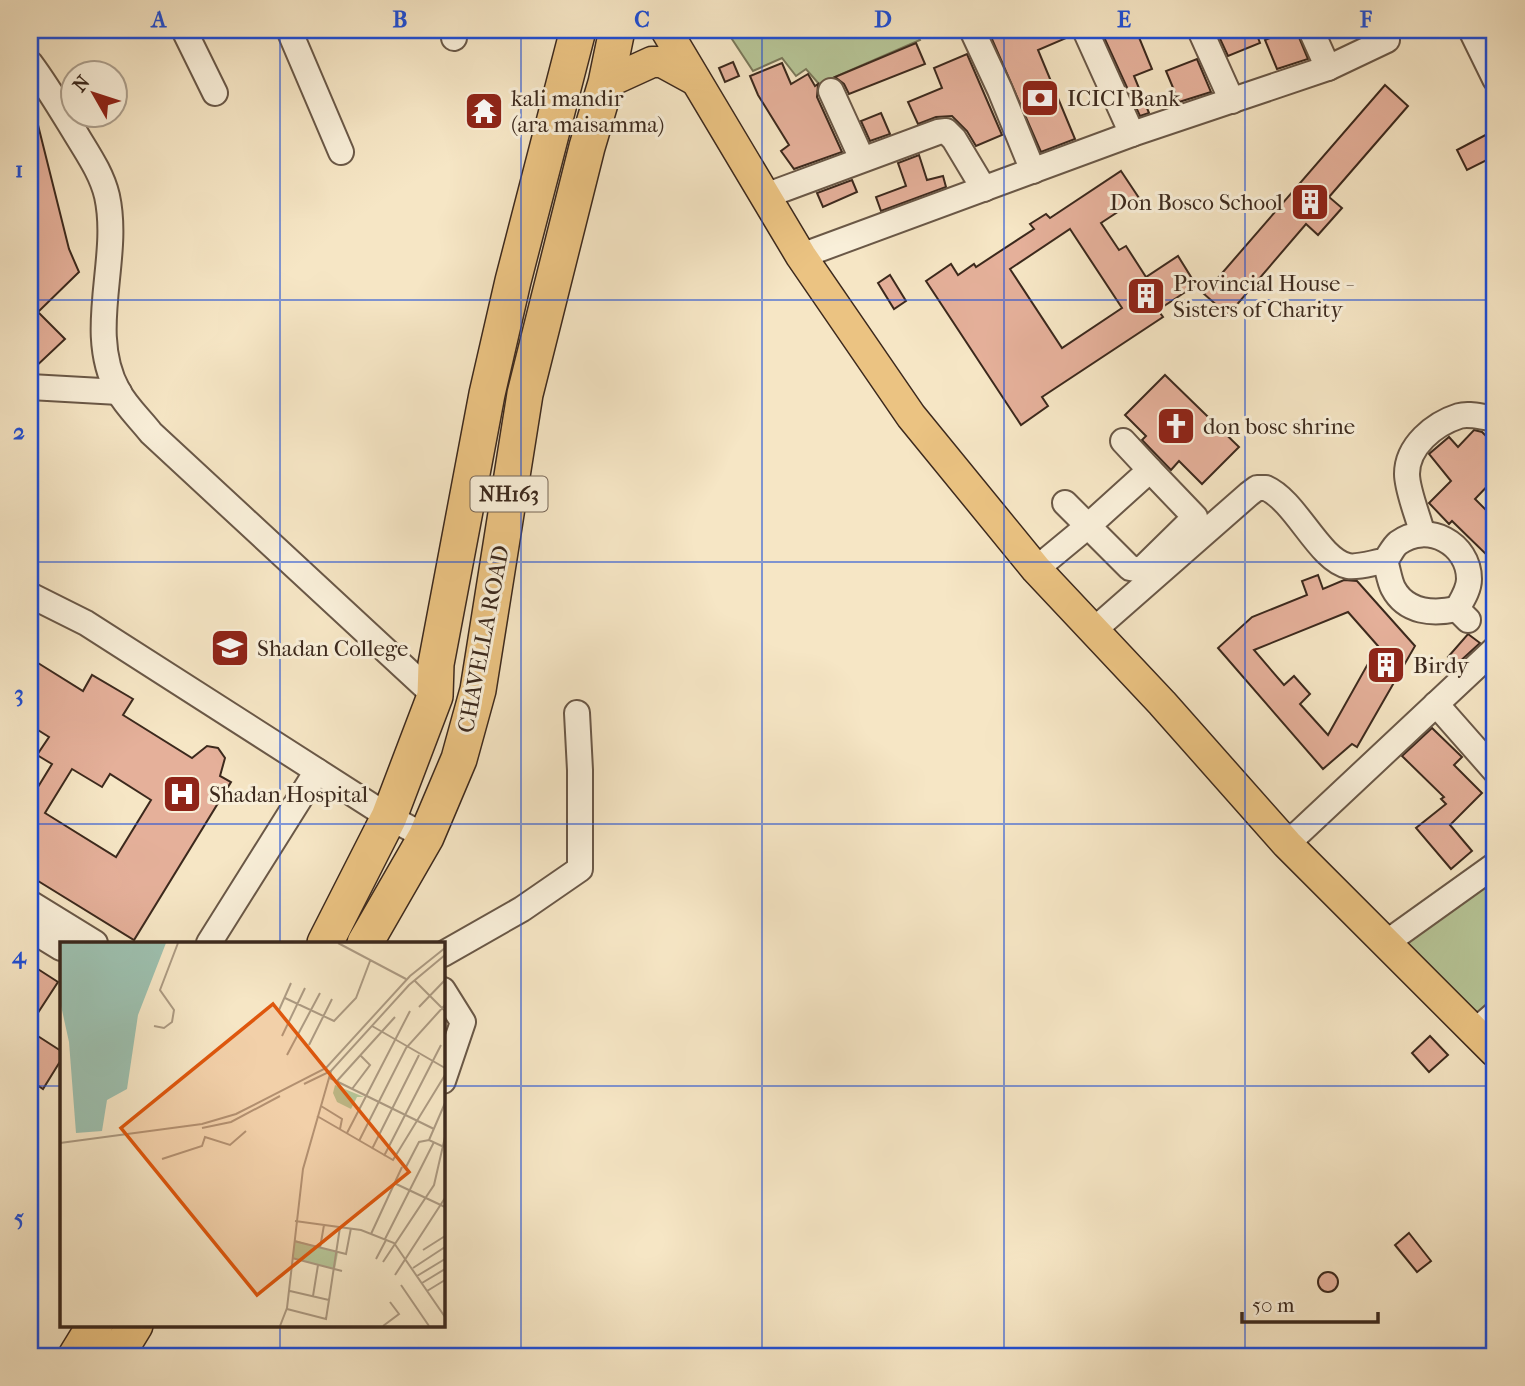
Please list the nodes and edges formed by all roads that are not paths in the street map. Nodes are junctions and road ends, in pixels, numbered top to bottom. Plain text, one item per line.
1 (184, 30) edge
2 (289, 30) edge
3 (578, 30) edge
4 (617, 30) edge
5 (666, 30) edge
6 (972, 30) edge
7 (1085, 30) edge
8 (1200, 30) edge
9 (1311, 30) edge
10 (1383, 30) edge
11 (1471, 30) edge
12 (30, 63) edge
13 (1328, 68) junction
14 (1495, 79) edge
15 (695, 80) junction
16 (607, 83) junction
17 (831, 91) dead end
18 (215, 93) dead end
19 (1232, 100) junction
20 (1132, 134) junction
21 (341, 152) dead end
22 (862, 159) junction
23 (1033, 171) junction
24 (984, 189) junction
25 (765, 196) junction
26 (801, 256) junction
27 (30, 387) edge
28 (119, 392) junction
29 (1492, 418) dead end
30 (1123, 441) dead end
31 (1150, 470) junction
32 (1065, 502) dead end
33 (1081, 531) junction
34 (1422, 533) junction
35 (1385, 561) junction
36 (1037, 569) junction
37 (30, 594) edge
38 (1094, 630) junction
39 (1495, 649) edge
40 (435, 696) junction
41 (1436, 704) junction
42 (577, 713) dead end
43 (317, 771) junction
44 (1495, 771) edge
45 (389, 817) junction
46 (426, 838) junction
47 (1287, 844) junction
48 (1495, 865) edge
49 (30, 903) edge
50 (30, 929) edge
51 (93, 942) edge
52 (210, 942) edge
53 (326, 942) edge
54 (366, 942) edge
55 (1385, 943) junction
56 (60, 947) edge
57 (444, 953) edge
58 (444, 992) edge
59 (1484, 1023) edge
60 (1495, 1052) edge
61 (444, 1078) edge
62 (94, 1326) edge
63 (134, 1326) edge
64 (76, 1356) edge
65 (116, 1356) edge

1 - 18 street
2 - 21 street
3 - 40 highway, CHAVELLA ROAD / NH163
4 - 16 highway, CHAVELLA ROAD / NH163
5 - 15 main road
6 - 23 street
7 - 20 street
8 - 19 street
9 - 13 street
10 - 13 street
11 - 14 street
12 - 28 street
13 - 19 street
15 - 16 main road
15 - 25 main road
16 - 46 highway, CHAVELLA ROAD / NH163
17 - 22 street
19 - 20 street
20 - 23 street
22 - 24 street
22 - 25 street
23 - 24 street
24 - 26 street
25 - 26 main road
26 - 36 main road
27 - 28 street
28 - 40 street
29 - 34 street
30 - 31 street
31 - 33 street
31 - 33 street
32 - 33 street
33 - 36 street
34 - 35 street
34 - 35 street
35 - 38 street
36 - 38 main road
37 - 43 street
38 - 47 main road
39 - 41 street
40 - 45 highway, CHAVELLA ROAD / NH163
41 - 44 street
41 - 47 street
42 - 57 street
43 - 45 street
43 - 52 street
45 - 46 street
45 - 53 highway, CHAVELLA ROAD / NH163
46 - 54 highway, CHAVELLA ROAD / NH163
47 - 55 main road
48 - 55 street
49 - 51 street
50 - 56 street
55 - 59 main road
58 - 61 street
59 - 60 main road
62 - 64 highway
63 - 65 highway

